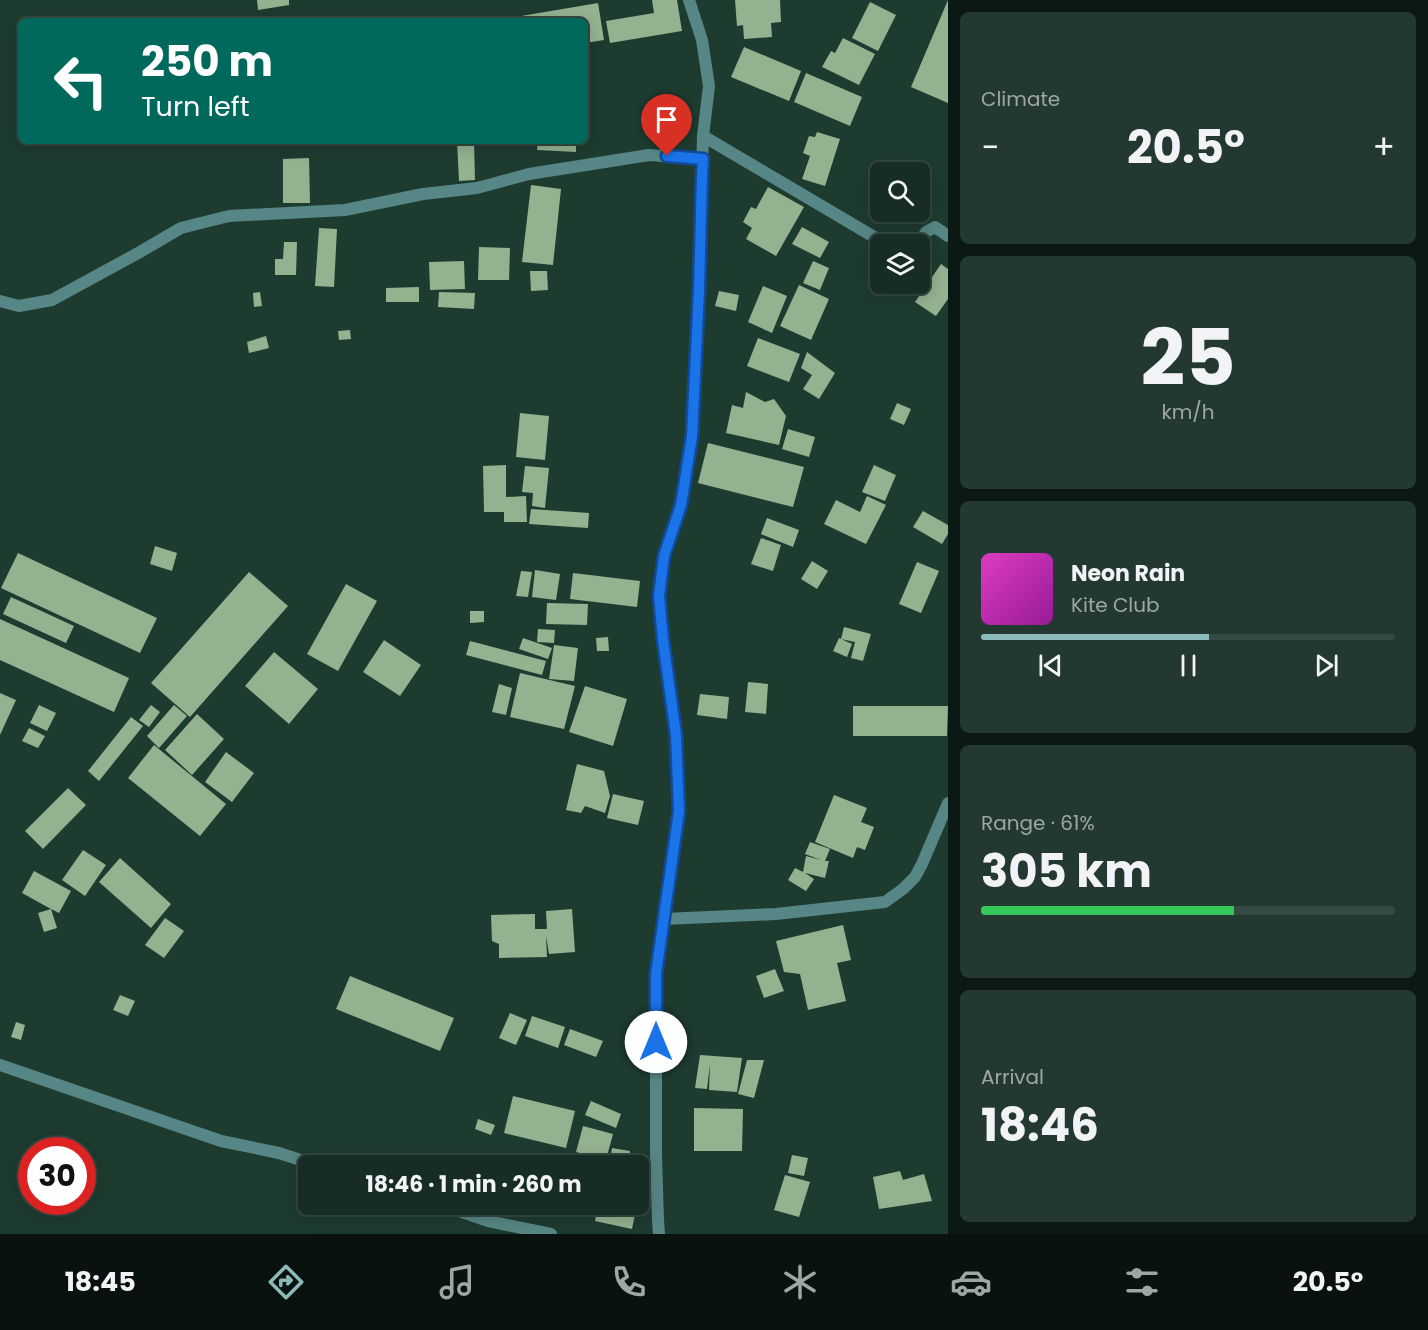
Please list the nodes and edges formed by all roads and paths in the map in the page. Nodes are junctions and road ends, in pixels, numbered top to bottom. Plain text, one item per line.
1 (689, 0) edge
2 (703, 136) junction
3 (703, 159) junction
4 (925, 234) edge
5 (870, 235) edge
6 (948, 237) edge
7 (0, 302) edge
8 (948, 803) edge
9 (664, 919) junction
10 (0, 1065) edge
11 (298, 1159) edge
12 (471, 1215) edge
13 (551, 1234) edge
14 (659, 1234) edge

1 - 2 street
2 - 3 street
2 - 5 street
3 - 7 street
3 - 9 street
4 - 6 street
8 - 9 street
9 - 14 street
10 - 11 street
12 - 13 street

